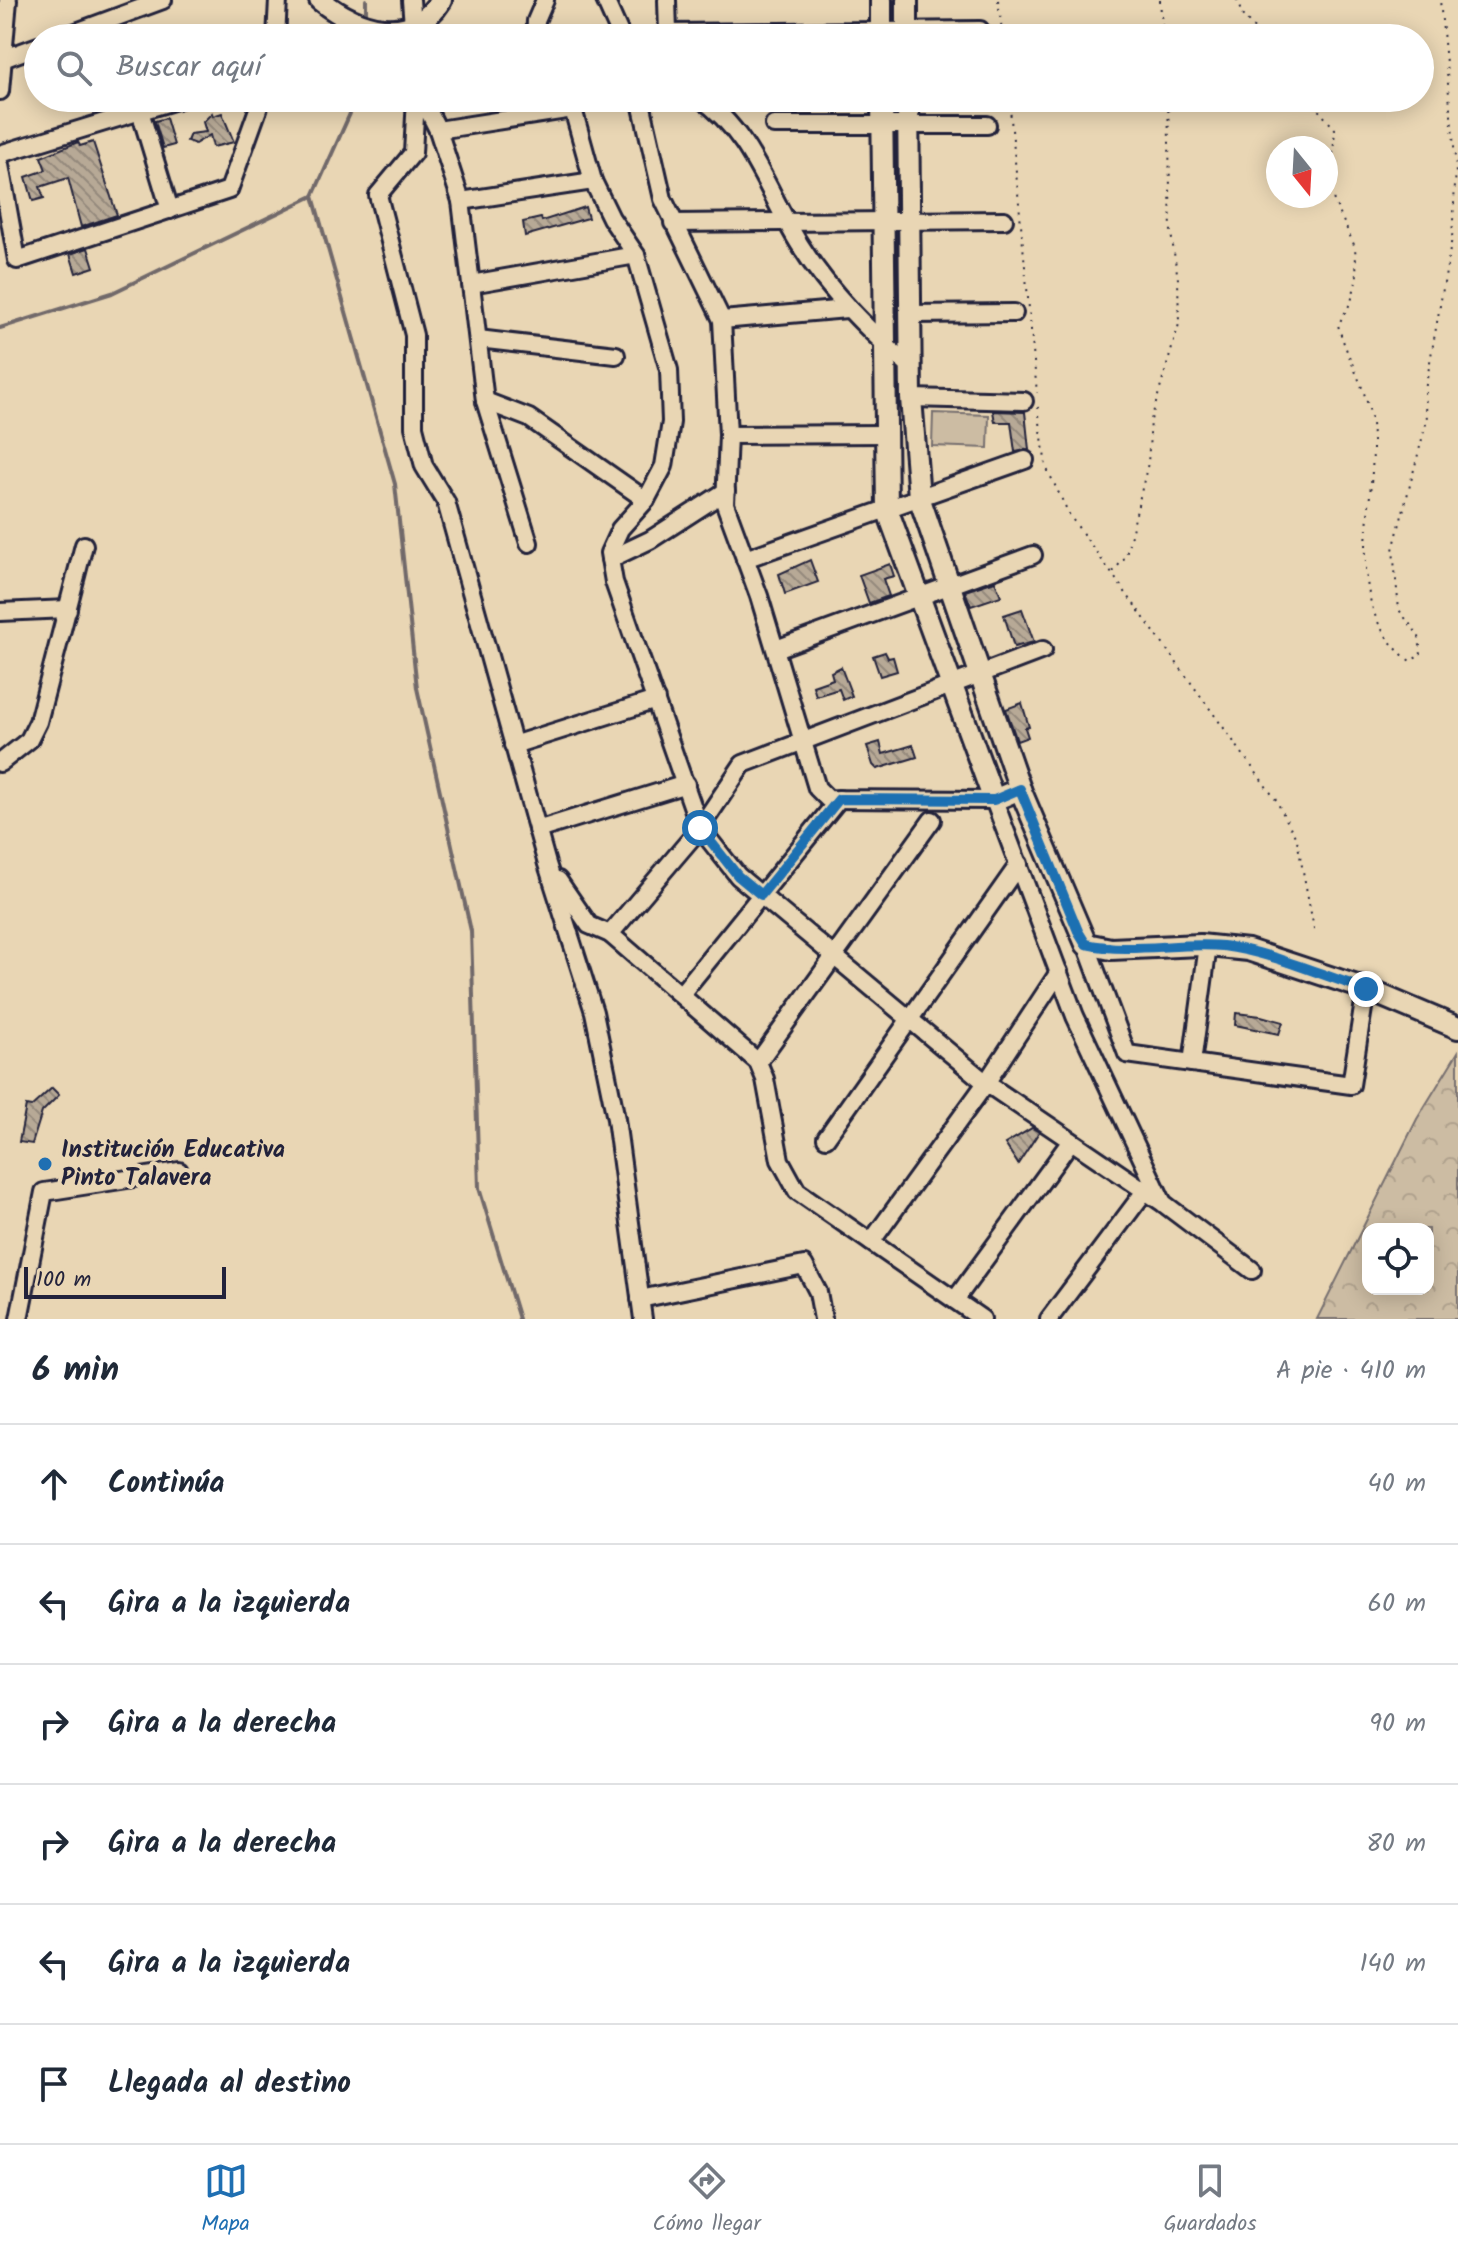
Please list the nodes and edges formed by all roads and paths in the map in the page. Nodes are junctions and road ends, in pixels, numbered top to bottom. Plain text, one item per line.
1 (8, 0) edge
2 (163, 0) edge
3 (278, 0) edge
4 (320, 0) edge
5 (411, 0) edge
6 (441, 0) edge
7 (545, 0) edge
8 (605, 0) edge
9 (667, 0) edge
10 (881, 0) edge
11 (907, 0) edge
12 (998, 0) edge
13 (1160, 0) edge
14 (1237, 0) edge
15 (1440, 0) edge
16 (98, 24) edge
17 (277, 24) edge
18 (359, 24) edge
19 (409, 24) edge
20 (419, 24) edge
21 (536, 24) edge
22 (614, 24) edge
23 (668, 24) edge
24 (881, 24) edge
25 (907, 24) edge
26 (1001, 24) edge
27 (1162, 24) edge
28 (1250, 24) edge
29 (24, 51) edge
30 (0, 60) edge
31 (0, 91) edge
32 (137, 112) edge
33 (140, 112) edge
34 (257, 112) edge
35 (415, 112) edge
36 (429, 112) edge
37 (525, 112) edge
38 (572, 112) edge
39 (643, 112) edge
40 (717, 112) edge
41 (882, 112) edge
42 (908, 112) edge
43 (1010, 112) edge
44 (1168, 112) edge
45 (1320, 112) edge
46 (774, 125) dead end
47 (987, 125) dead end
48 (882, 126) junction
49 (908, 126) junction
50 (438, 130) junction
51 (0, 154) edge
52 (0, 165) edge
53 (593, 181) junction
54 (461, 201) junction
55 (170, 210) junction
56 (1004, 220) dead end
57 (883, 221) junction
58 (909, 221) junction
59 (788, 222) junction
60 (673, 223) junction
61 (636, 255) junction
62 (471, 284) junction
63 (847, 309) junction
64 (1014, 313) dead end
65 (910, 314) junction
66 (722, 320) junction
67 (478, 339) junction
68 (885, 345) junction
69 (616, 355) dead end
70 (911, 368) junction
71 (911, 398) junction
72 (485, 401) junction
73 (1024, 401) dead end
74 (886, 434) junction
75 (728, 435) junction
76 (1025, 460) dead end
77 (726, 491) junction
78 (919, 497) junction
79 (646, 500) junction
80 (887, 509) junction
81 (529, 543) dead end
82 (84, 545) dead end
83 (1033, 555) dead end
84 (610, 559) junction
85 (745, 559) junction
86 (1111, 573) junction
87 (950, 585) junction
88 (917, 597) junction
89 (68, 609) junction
90 (0, 612) edge
91 (776, 649) junction
92 (1043, 650) dead end
93 (981, 674) junction
94 (951, 684) junction
95 (656, 700) junction
96 (802, 741) junction
97 (513, 745) junction
98 (0, 763) edge
99 (686, 784) junction
100 (1020, 789) junction
101 (839, 799) junction
102 (994, 800) junction
103 (932, 820) dead end
104 (700, 828) junction
105 (537, 830) junction
106 (547, 864) junction
107 (1019, 864) junction
108 (761, 895) junction
109 (610, 934) junction
110 (1315, 934) dead end
111 (1086, 944) junction
112 (1208, 945) junction
113 (834, 956) junction
114 (1059, 972) junction
115 (1366, 989) junction
116 (681, 994) junction
117 (910, 1020) junction
118 (1458, 1028) edge
119 (758, 1062) junction
120 (1192, 1063) junction
121 (986, 1083) junction
122 (826, 1138) dead end
123 (1071, 1141) junction
124 (179, 1171) dead end
125 (1145, 1191) junction
126 (1163, 1203) junction
127 (871, 1242) junction
128 (1252, 1270) dead end
129 (640, 1299) junction
130 (955, 1300) junction
131 (19, 1319) edge
132 (643, 1319) edge
133 (823, 1319) edge
134 (982, 1319) edge
135 (1049, 1319) edge

1 - 30 street
2 - 16 street
3 - 17 street
4 - 18 street
5 - 19 street
6 - 20 street
7 - 21 street
8 - 22 street
9 - 23 street
10 - 24 street
11 - 25 street
12 - 26 path
13 - 27 path
14 - 28 path
15 - 45 path
29 - 30 street
30 - 31 street
32 - 51 street
33 - 55 street
34 - 55 street
35 - 97 street
36 - 50 street
37 - 50 street
38 - 53 street
39 - 60 street
40 - 59 street
41 - 48 street
42 - 49 street
43 - 86 path
44 - 86 path
46 - 48 street
47 - 49 street
48 - 49 street
48 - 57 street
49 - 58 street
50 - 54 street
52 - 55 street
53 - 54 street
53 - 61 street
54 - 62 street
56 - 58 street
57 - 58 street
57 - 59 street
57 - 68 street
58 - 65 street
59 - 60 street
59 - 63 street
60 - 66 street
61 - 62 street
61 - 79 street
62 - 67 street
63 - 66 street
63 - 68 street
64 - 65 street
65 - 70 street
66 - 75 street
67 - 69 street
67 - 72 street
68 - 70 street
68 - 74 street
70 - 71 street
71 - 73 street
71 - 78 street
72 - 79 street
72 - 81 street
74 - 75 street
74 - 80 street
75 - 77 street
76 - 78 street
77 - 84 street
77 - 85 street
78 - 80 street
78 - 87 street
79 - 84 street
80 - 85 street
80 - 88 street
82 - 89 street
83 - 87 street
84 - 95 street
85 - 91 street
86 - 110 path
87 - 88 street
87 - 93 street
88 - 91 street
88 - 94 street
89 - 90 street
89 - 98 street
91 - 96 street
92 - 93 street
93 - 94 street
93 - 100 street
94 - 96 street
94 - 102 street
95 - 97 street
95 - 99 street
96 - 101 street
96 - 104 street
97 - 105 street
99 - 104 street
99 - 105 street
100 - 102 street
100 - 111 street
101 - 102 street
101 - 108 street
102 - 107 street
103 - 113 street
104 - 108 street
104 - 109 street
105 - 106 street
106 - 109 street
106 - 129 street
107 - 114 street
107 - 117 street
108 - 113 street
108 - 116 street
109 - 116 street
111 - 112 street
111 - 120 street
112 - 115 street
112 - 120 street
113 - 117 street
113 - 119 street
114 - 121 street
114 - 126 street
115 - 118 street
115 - 120 street
116 - 119 street
117 - 121 street
117 - 122 street
119 - 127 street
121 - 123 street
121 - 127 street
123 - 125 street
123 - 130 street
124 - 131 street
125 - 126 street
125 - 135 street
126 - 128 street
127 - 130 street
129 - 132 street
129 - 133 street
130 - 134 street

